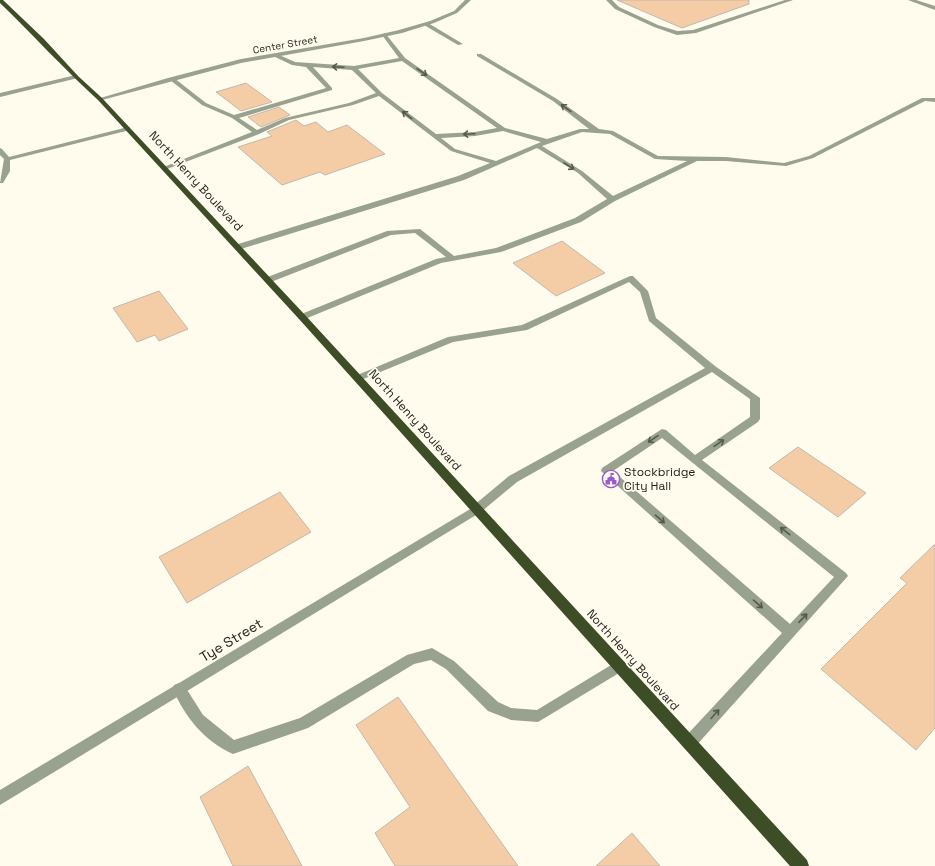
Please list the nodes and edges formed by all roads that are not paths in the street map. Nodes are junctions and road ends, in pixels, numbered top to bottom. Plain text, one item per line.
1 (0, 0) edge
2 (468, 0) edge
3 (609, 0) edge
4 (790, 0) edge
5 (911, 0) edge
6 (935, 8) edge
7 (426, 24) junction
8 (385, 35) junction
9 (460, 44) dead end
10 (275, 55) junction
11 (479, 55) dead end
12 (403, 59) junction
13 (308, 65) junction
14 (354, 68) junction
15 (76, 77) junction
16 (172, 79) junction
17 (380, 94) junction
18 (0, 95) edge
19 (100, 99) junction
20 (935, 100) edge
21 (234, 117) junction
22 (128, 129) junction
23 (503, 129) junction
24 (597, 131) junction
25 (256, 133) junction
26 (434, 136) junction
27 (548, 141) junction
28 (536, 146) junction
29 (0, 150) edge
30 (696, 158) junction
31 (7, 159) junction
32 (496, 163) junction
33 (165, 168) junction
34 (0, 181) edge
35 (612, 199) junction
36 (238, 247) junction
37 (452, 258) junction
38 (268, 280) junction
39 (302, 317) junction
40 (712, 368) junction
41 (358, 378) junction
42 (695, 460) junction
43 (477, 509) junction
44 (790, 632) junction
45 (620, 666) junction
46 (179, 689) junction
47 (689, 742) junction
48 (0, 798) edge
49 (801, 866) edge

1 - 15 highway, North Henry Boulevard
2 - 7 street, Center Street
3 - 4 street
5 - 6 street
7 - 8 street, Center Street
7 - 9 street
8 - 10 street, Center Street
8 - 12 street
10 - 13 street
10 - 16 street, Center Street
24 -> 11 street
12 - 14 street
12 -> 23 street
14 -> 13 street
13 - 21 street
14 - 17 street
15 - 18 street
15 - 19 highway, North Henry Boulevard
16 - 19 street, Center Street
16 - 21 street
17 - 25 street
26 -> 17 street
19 - 22 highway, North Henry Boulevard
20 - 30 street
21 - 25 street
22 - 31 street
22 - 33 highway, North Henry Boulevard
23 -> 26 street
23 - 27 street
24 - 27 street
24 - 30 street
25 - 33 street
26 - 32 street
27 - 28 street
28 - 32 street
28 -> 35 street
29 - 31 street
30 - 35 street
31 - 34 street
32 - 36 street
33 - 36 highway, North Henry Boulevard
35 - 37 street
36 - 38 highway, North Henry Boulevard
37 - 38 street
37 - 39 street
38 - 39 highway, North Henry Boulevard
39 - 41 highway, North Henry Boulevard
40 - 41 street
42 -> 40 street
40 - 43 street, Tye Street
41 - 43 highway, North Henry Boulevard
44 -> 42 street
42 -> 44 street
43 - 45 highway, North Henry Boulevard
43 - 46 street, Tye Street
47 -> 44 street
45 - 46 street
45 - 47 highway, North Henry Boulevard
46 - 48 street, Tye Street
47 - 49 highway, North Henry Boulevard

